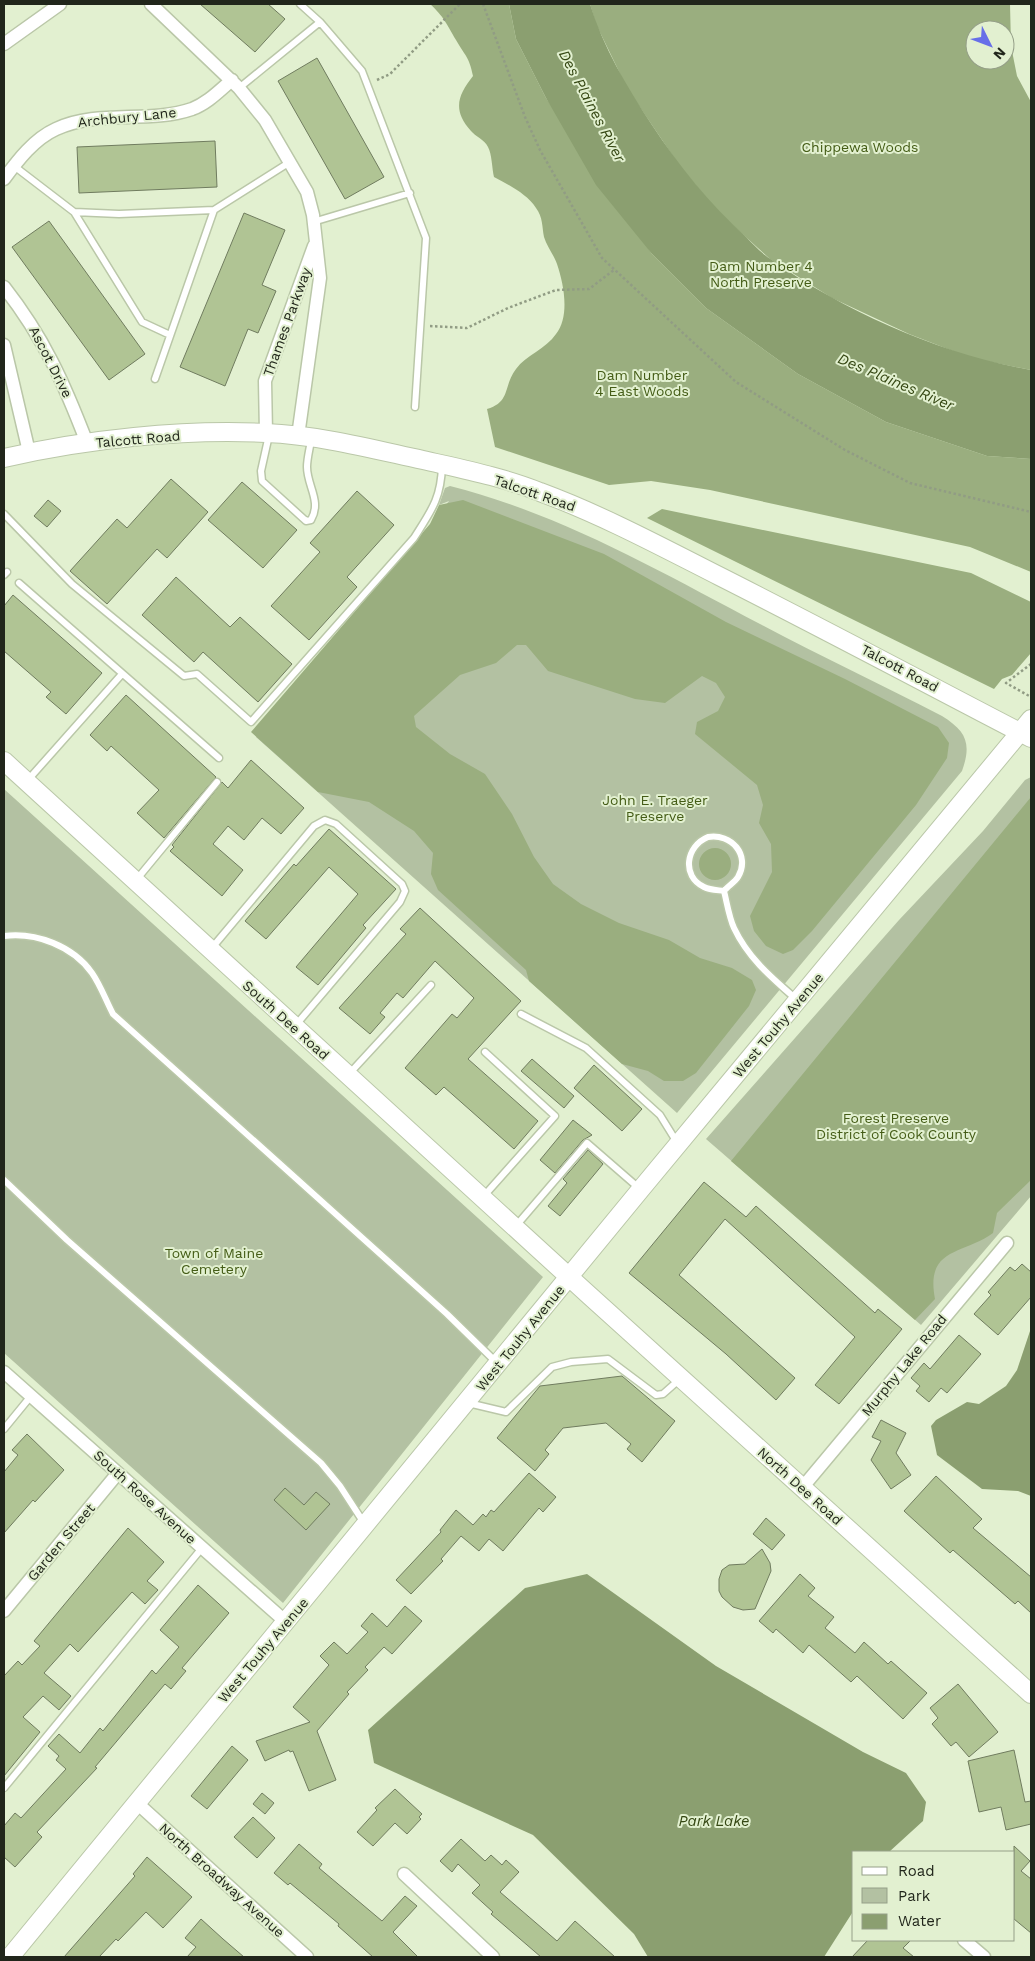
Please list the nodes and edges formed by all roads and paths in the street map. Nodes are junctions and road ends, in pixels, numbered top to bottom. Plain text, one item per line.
1 (60, 4) edge
2 (151, 4) edge
3 (300, 4) edge
4 (460, 4) edge
5 (483, 4) edge
6 (320, 22) junction
7 (4, 44) edge
8 (236, 84) junction
9 (369, 84) junction
10 (291, 162) junction
11 (14, 166) junction
12 (4, 179) edge
13 (410, 193) junction
14 (214, 210) junction
15 (74, 212) junction
16 (313, 222) junction
17 (315, 241) junction
18 (614, 270) junction
19 (4, 287) edge
20 (420, 325) junction
21 (170, 334) junction
22 (4, 345) edge
23 (155, 379) dead end
24 (415, 407) dead end
25 (268, 433) junction
26 (304, 437) junction
27 (86, 443) junction
28 (29, 452) junction
29 (4, 458) edge
30 (442, 464) junction
31 (1031, 512) edge
32 (4, 514) edge
33 (19, 583) dead end
34 (1031, 664) edge
35 (122, 674) junction
36 (1031, 697) edge
37 (1027, 730) edge
38 (219, 758) dead end
39 (4, 762) edge
40 (26, 782) junction
41 (217, 782) dead end
42 (135, 881) junction
43 (724, 891) junction
44 (4, 936) edge
45 (210, 950) junction
46 (431, 985) dead end
47 (798, 1001) junction
48 (521, 1014) dead end
49 (294, 1027) junction
50 (485, 1052) dead end
51 (348, 1076) junction
52 (678, 1145) junction
53 (4, 1180) edge
54 (641, 1189) junction
55 (482, 1198) junction
56 (514, 1228) junction
57 (1007, 1243) dead end
58 (569, 1278) junction
59 (499, 1364) junction
60 (4, 1372) edge
61 (680, 1378) junction
62 (31, 1396) junction
63 (468, 1402) junction
64 (4, 1429) edge
65 (118, 1473) junction
66 (802, 1488) junction
67 (366, 1526) junction
68 (202, 1548) junction
69 (4, 1611) edge
70 (286, 1622) junction
71 (1031, 1694) edge
72 (4, 1788) edge
73 (137, 1803) junction
74 (404, 1874) dead end
75 (965, 1941) edge
76 (10, 1957) edge
77 (307, 1957) edge
78 (493, 1957) edge
79 (984, 1957) edge

1 - 7 street
2 - 8 street, Thames Parkway
3 - 6 lane
4 - 9 path
5 - 18 path
6 - 8 lane
6 - 9 lane
8 - 10 street, Thames Parkway
8 - 11 street, Archbury Lane
9 - 13 lane
10 - 14 lane
10 - 16 street, Thames Parkway
11 - 12 street, Archbury Lane
11 - 15 lane
13 - 16 lane
13 - 20 lane
14 - 15 lane
14 - 21 lane
15 - 21 lane
16 - 17 street, Thames Parkway
17 - 25 street, Thames Parkway
17 - 26 street, Thames Parkway
18 - 20 path
18 - 31 path
19 - 27 street, Ascot Drive
20 - 24 lane
21 - 23 lane
22 - 28 street
25 - 26 main road, Talcott Road
25 - 26 lane
25 - 27 main road, Talcott Road
26 - 30 main road, Talcott Road
27 - 28 main road, Talcott Road
28 - 29 main road, Talcott Road
30 - 32 lane
30 - 37 main road, Talcott Road
33 - 35 lane
34 - 36 path
35 - 38 lane
35 - 40 lane
37 - 47 main road, West Touhy Avenue
39 - 40 main road, South Dee Road
40 - 42 main road, South Dee Road
41 - 42 lane
42 - 45 main road, South Dee Road
43 - 43 lane
43 - 47 lane
44 - 59 lane
45 - 49 main road, South Dee Road
45 - 49 lane
46 - 51 lane
47 - 52 main road, West Touhy Avenue
48 - 52 lane
49 - 51 main road, South Dee Road
50 - 55 lane
51 - 55 main road, South Dee Road
52 - 54 main road, West Touhy Avenue
53 - 67 lane
54 - 56 lane
54 - 58 main road, West Touhy Avenue
55 - 56 main road, South Dee Road
56 - 58 main road, South Dee Road
57 - 66 street, Murphy Lake Road
58 - 59 main road, West Touhy Avenue
58 - 61 main road, North Dee Road
59 - 63 main road, West Touhy Avenue
60 - 62 street, South Rose Avenue
61 - 63 lane
61 - 66 main road, North Dee Road
62 - 64 lane
62 - 65 street, South Rose Avenue
63 - 67 main road, West Touhy Avenue
65 - 68 street, South Rose Avenue
65 - 69 street, Garden Street
66 - 71 main road, North Dee Road
67 - 70 main road, West Touhy Avenue
68 - 70 street, South Rose Avenue
68 - 72 lane
70 - 73 main road, West Touhy Avenue
73 - 76 main road, West Touhy Avenue
73 - 77 street, North Broadway Avenue
74 - 78 street
75 - 79 street

